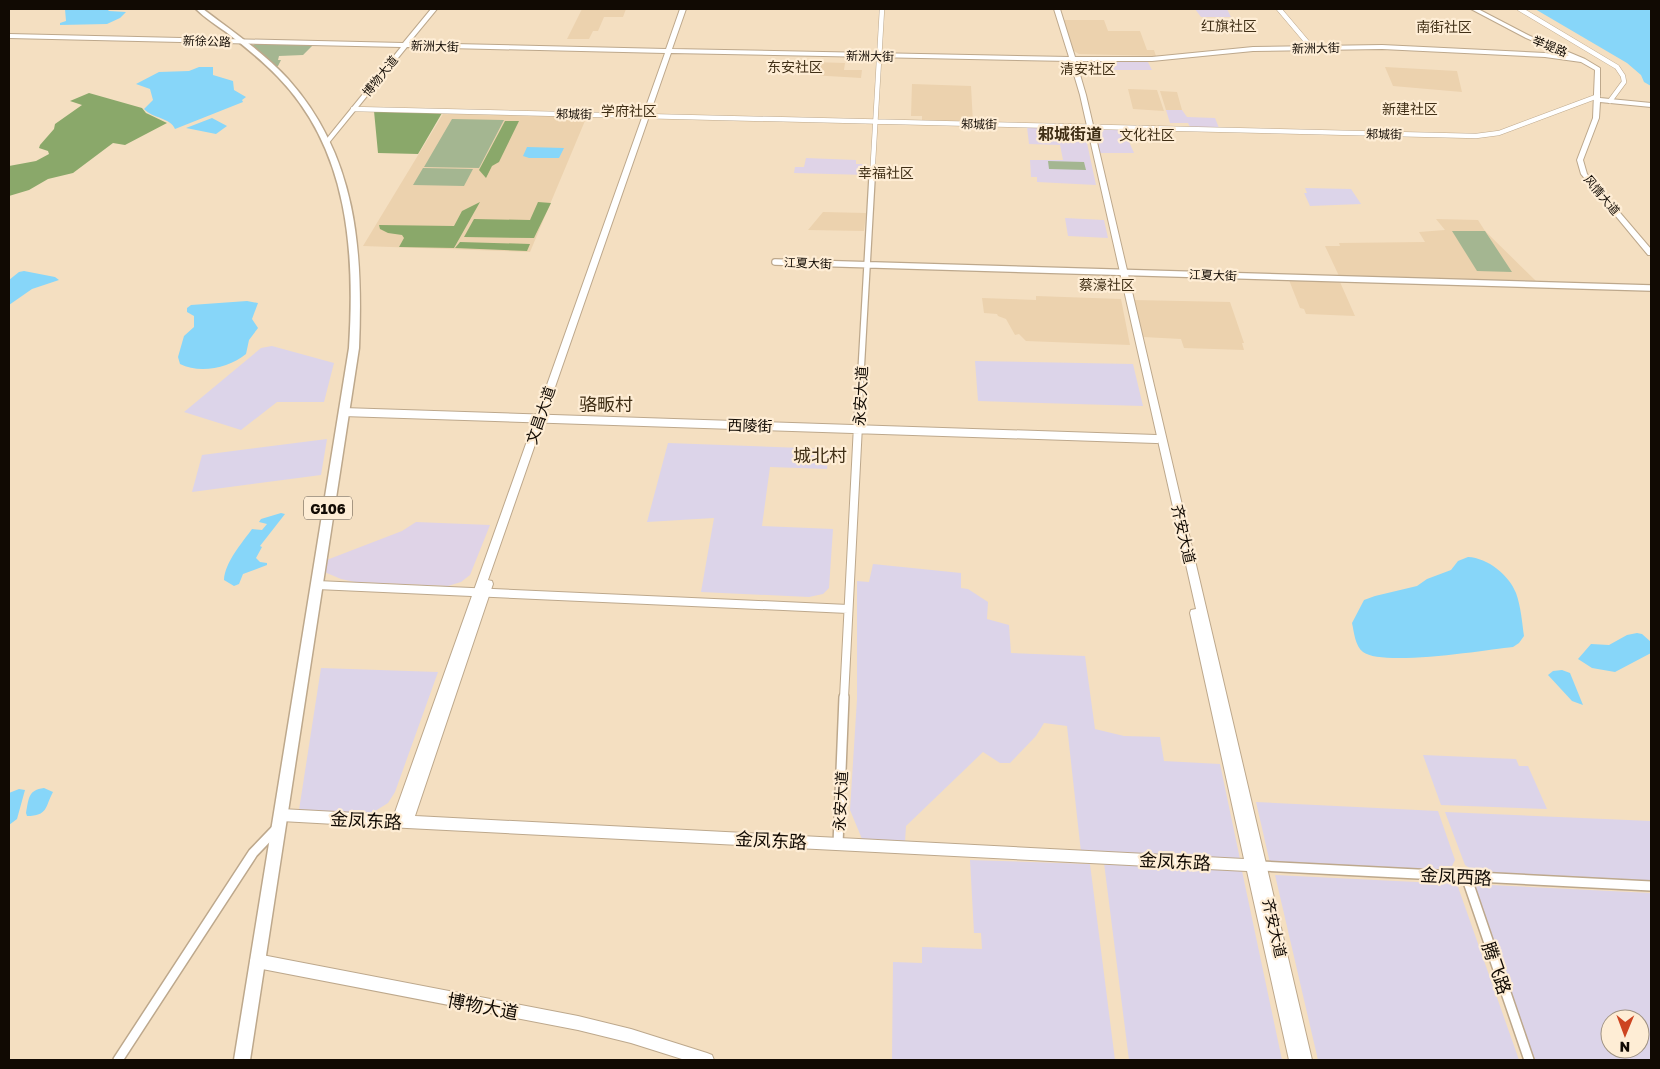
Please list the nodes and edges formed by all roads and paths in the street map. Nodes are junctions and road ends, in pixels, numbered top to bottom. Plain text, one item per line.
1 (199, 9) edge
2 (432, 9) edge
3 (685, 9) edge
4 (882, 9) edge
5 (1055, 9) edge
6 (1279, 9) edge
7 (1474, 9) edge
8 (1520, 9) edge
9 (9, 36) edge
10 (244, 42) junction
11 (403, 45) junction
12 (1312, 48) junction
13 (671, 50) junction
14 (879, 55) junction
15 (1071, 59) junction
16 (1583, 60) junction
17 (1598, 98) junction
18 (1610, 101) junction
19 (1651, 104) edge
20 (353, 109) junction
21 (648, 116) junction
22 (876, 122) junction
23 (1088, 127) junction
24 (325, 142) junction
25 (1651, 253) edge
26 (775, 262) dead end
27 (868, 265) junction
28 (1121, 272) junction
29 (1651, 288) edge
30 (343, 412) junction
31 (541, 418) junction
32 (858, 429) junction
33 (1156, 439) junction
34 (317, 585) junction
35 (481, 592) junction
36 (848, 609) junction
37 (280, 821) junction
38 (402, 822) junction
39 (838, 844) junction
40 (1256, 866) junction
41 (1466, 876) junction
42 (1651, 886) edge
43 (257, 961) junction
44 (118, 1060) edge
45 (242, 1060) edge
46 (707, 1060) edge
47 (1296, 1060) edge
48 (1305, 1060) edge
49 (1529, 1060) edge

1 - 10 highway, G106
2 - 11 main road, 博物大道
3 - 13 main road, 文昌大道
4 - 14 street, 永安大道
5 - 15 main road, 齐安大道
6 - 12 street
7 - 16 main road, 举堤路
8 - 18 street
9 - 10 main road, 新徐公路
10 - 11 main road, 新徐公路
10 - 24 highway, G106
11 - 13 main road, 新洲大街
11 - 20 main road, 博物大道
11 - 24 main road, 博物大道
12 - 15 main road, 新洲大街
12 - 16 main road, 新洲大街
13 - 14 main road, 新洲大街
13 - 21 main road, 文昌大道
14 - 15 main road, 新洲大街
14 - 22 street, 永安大道
15 - 23 main road, 齐安大道
16 - 17 main road, 举堤路
17 - 18 main road
17 - 23 street, 邾城街
17 - 25 main road, 风情大道
18 - 19 main road
20 - 21 street, 邾城街
20 - 24 main road, 博物大道
21 - 22 street, 邾城街
21 - 31 main road, 文昌大道
22 - 23 street, 邾城街
22 - 27 street, 永安大道
23 - 28 main road, 齐安大道
24 - 30 highway, G106
26 - 27 street, 江夏大街
27 - 28 street, 江夏大街
27 - 32 street, 永安大道
28 - 29 street, 江夏大街
28 - 33 main road, 齐安大道
28 - 40 main road, 齐安大道
30 - 31 street, 西陵街
30 - 34 highway, G106
31 - 32 street, 西陵街
31 - 35 main road, 文昌大道
32 - 33 street, 西陵街
32 - 36 street, 永安大道
33 - 40 main road, 齐安大道
34 - 35 street
34 - 37 highway, G106
35 - 36 street
35 - 38 main road, 文昌大道
36 - 39 street, 永安大道
37 - 38 main road, 金凤东路
37 - 43 highway, G106
37 - 44 street
38 - 39 main road, 金凤东路
39 - 40 main road, 金凤东路
40 - 41 street, 金凤西路
40 - 47 main road, 齐安大道
40 - 48 main road, 齐安大道
41 - 42 street, 金凤西路
41 - 49 street, 腾飞路
43 - 45 highway, G106
43 - 46 main road, 博物大道

